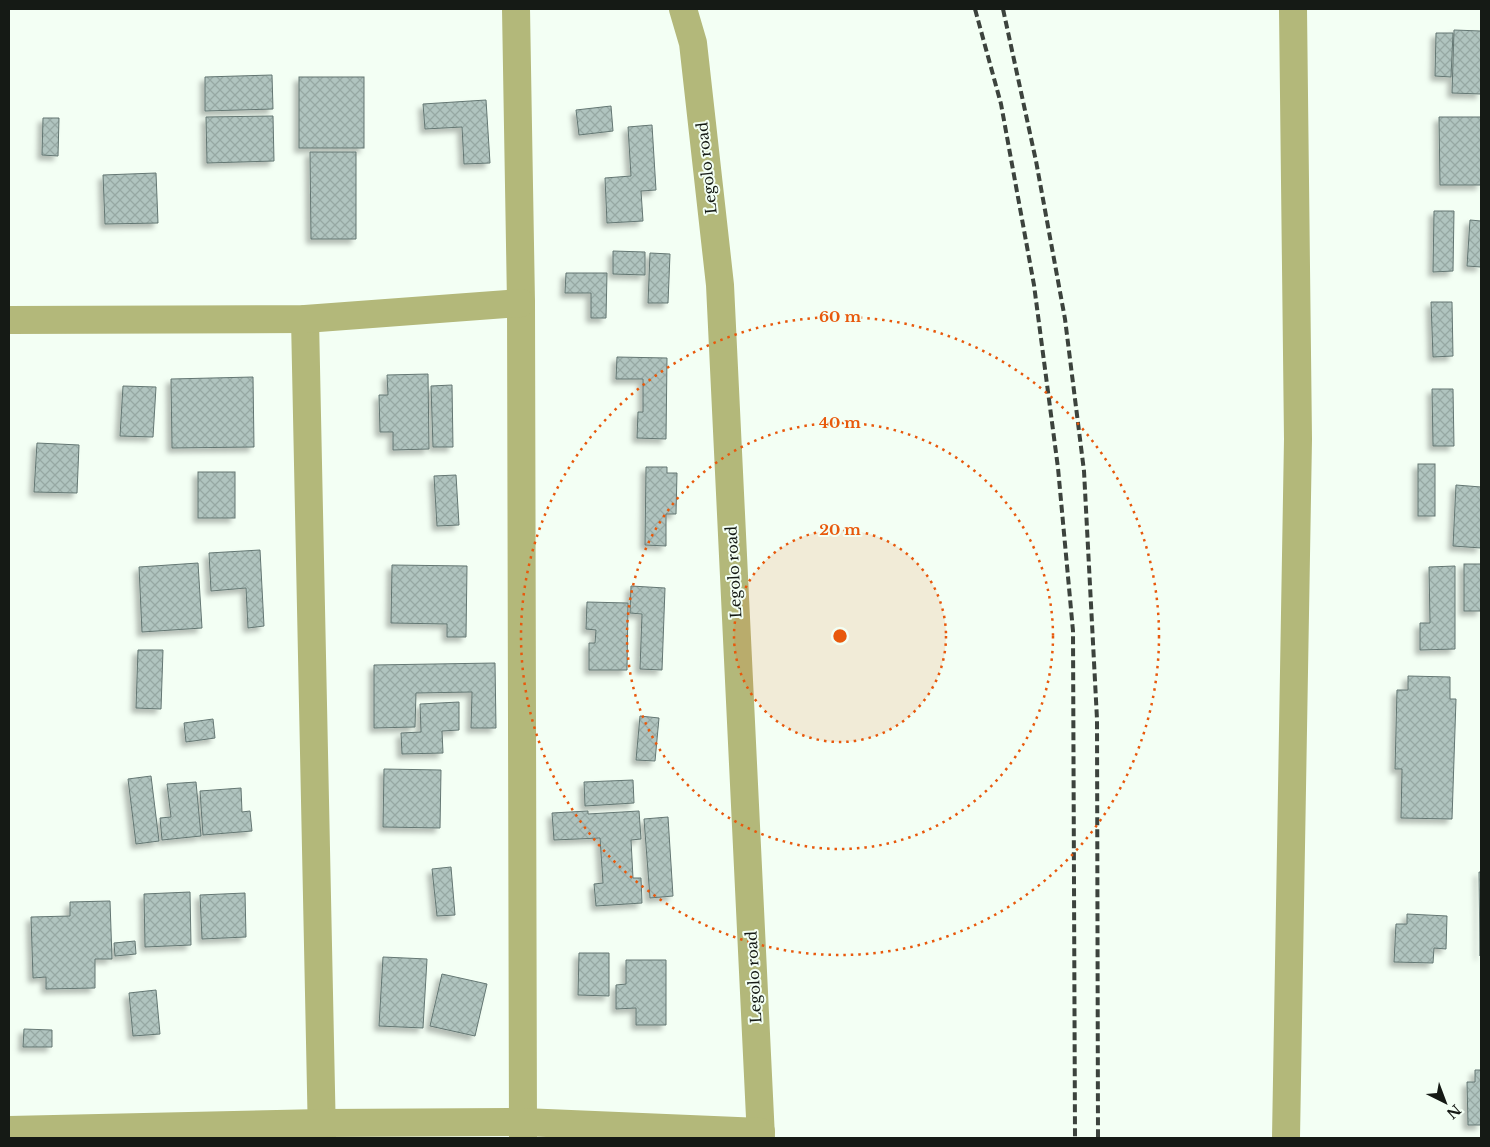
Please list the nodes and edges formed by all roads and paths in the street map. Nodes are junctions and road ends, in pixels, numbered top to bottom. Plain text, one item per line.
1 (516, 9) edge
2 (683, 9) edge
3 (1293, 9) edge
4 (521, 303) junction
5 (305, 319) junction
6 (9, 320) edge
7 (9, 1130) edge
8 (322, 1130) edge
9 (523, 1130) edge
10 (761, 1135) edge
11 (1286, 1138) edge

1 - 4 street
2 - 10 street, Legolo road
3 - 11 street
4 - 5 street
4 - 9 street
5 - 6 street
5 - 8 street
7 - 8 street
8 - 9 street
9 - 10 street

